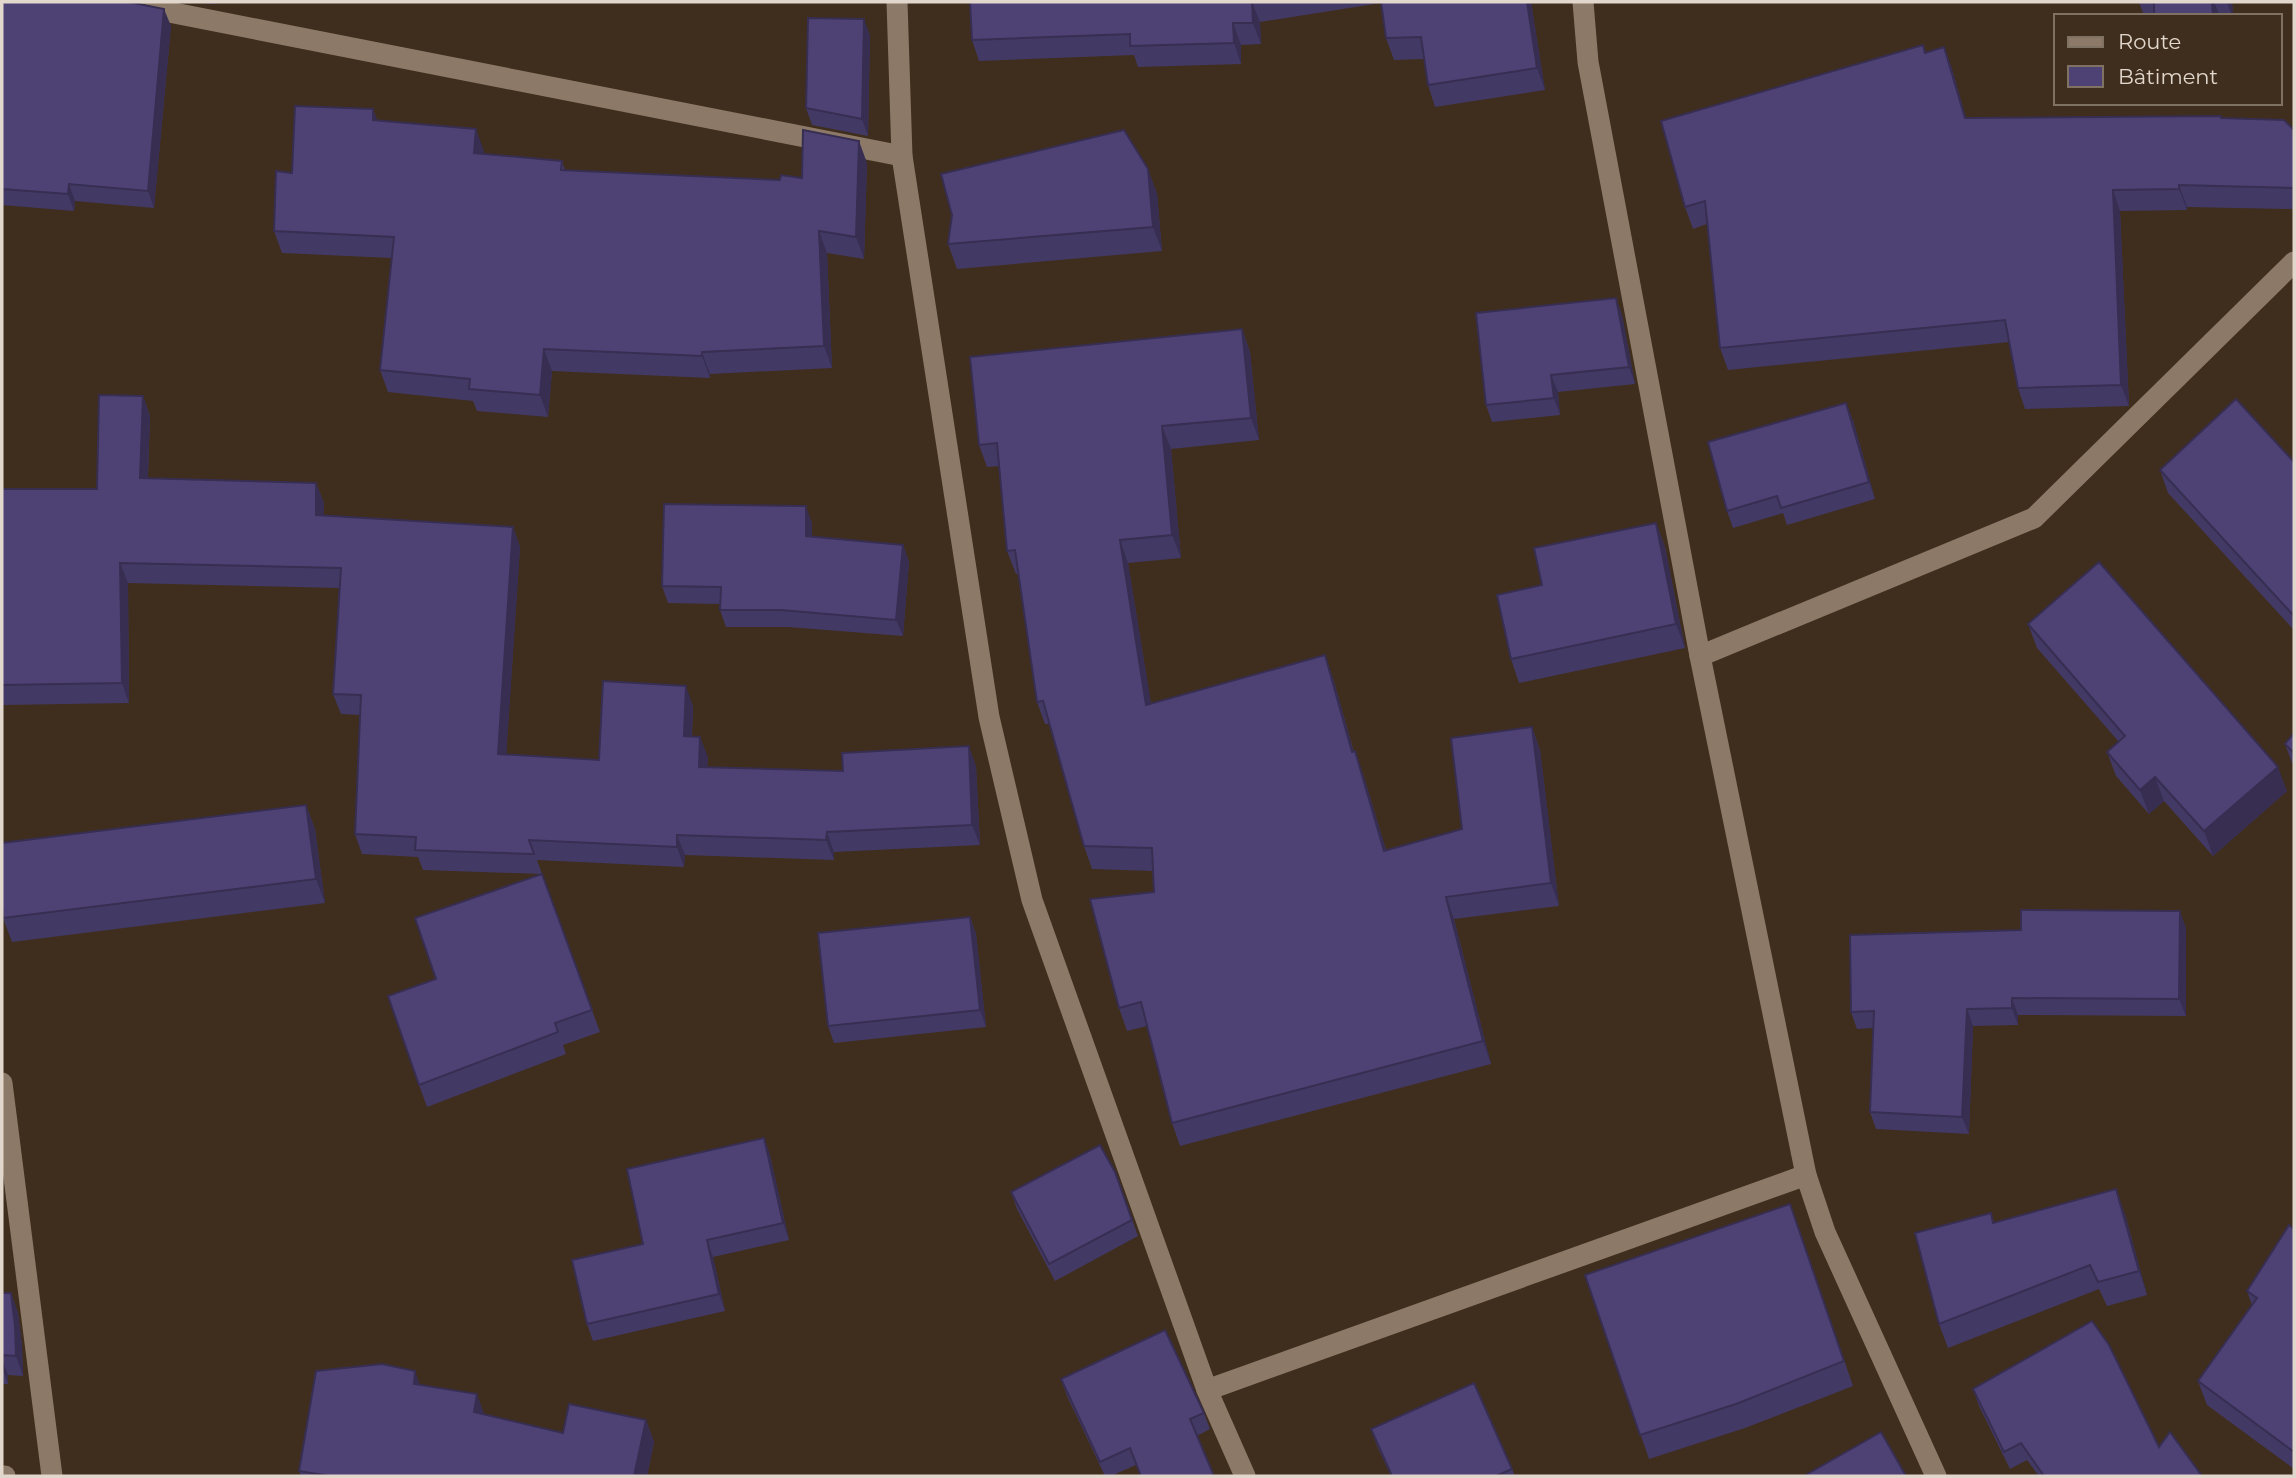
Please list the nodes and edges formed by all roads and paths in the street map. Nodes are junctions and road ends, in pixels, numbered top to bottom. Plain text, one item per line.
1 (118, 2) edge
2 (897, 2) edge
3 (1583, 2) edge
4 (902, 156) junction
5 (2294, 262) edge
6 (1700, 656) junction
7 (2, 1083) edge
8 (1806, 1175) junction
9 (1207, 1390) junction
10 (52, 1476) edge
11 (1245, 1476) edge
12 (1936, 1476) edge

1 - 4 street
2 - 4 street
3 - 6 street
4 - 9 street
5 - 6 street
6 - 8 street
7 - 10 street
8 - 9 street
8 - 12 street
9 - 11 street

